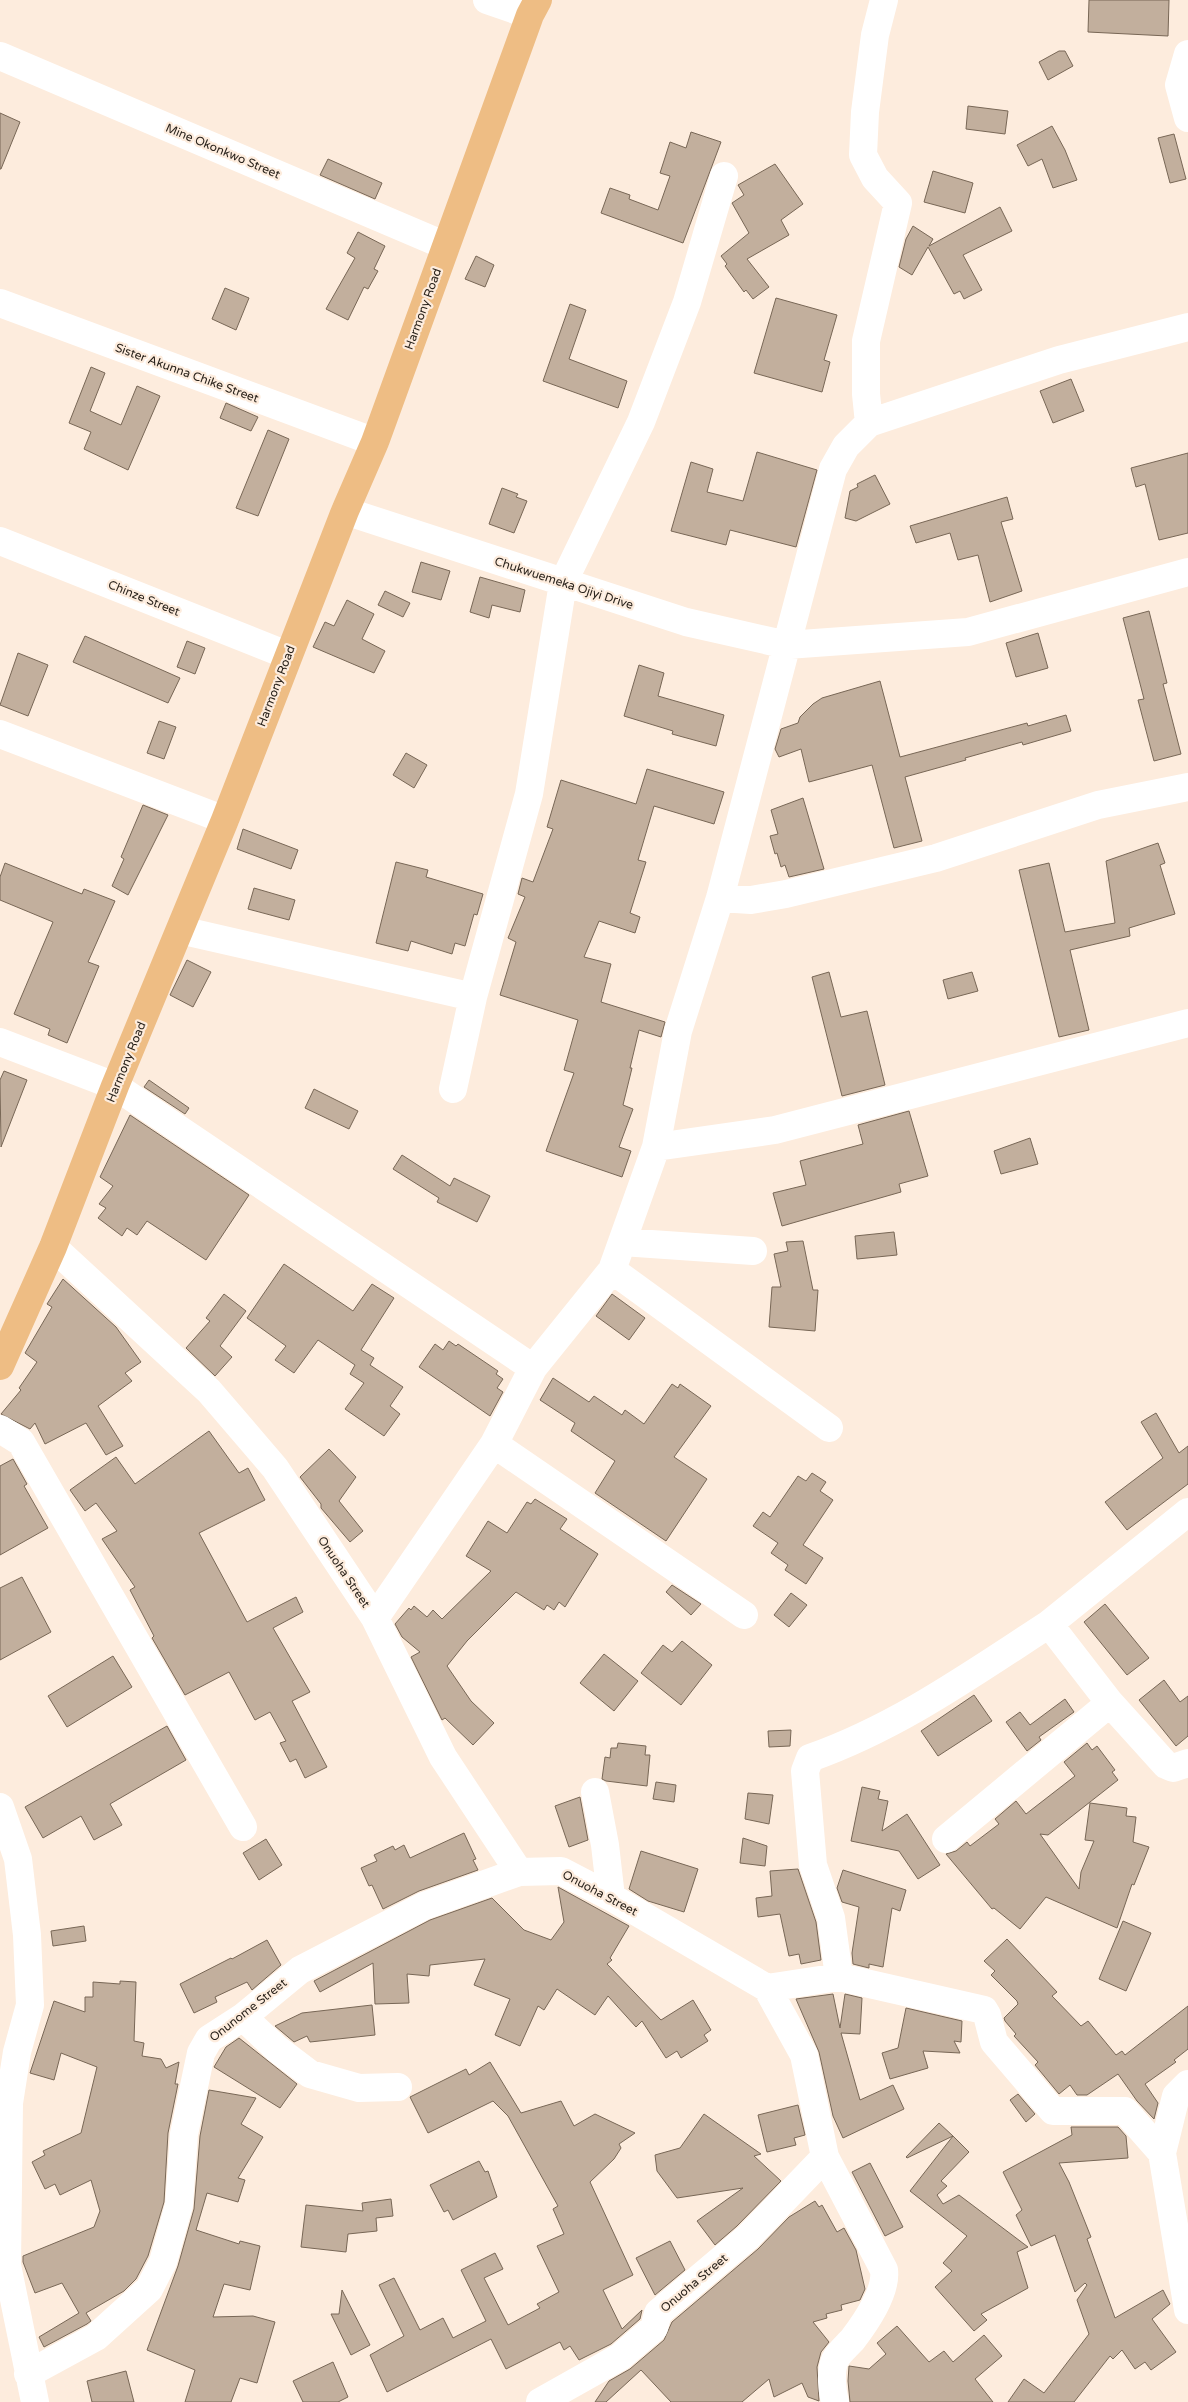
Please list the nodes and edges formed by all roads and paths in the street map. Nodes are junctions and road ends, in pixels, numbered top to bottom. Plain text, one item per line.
1 (487, 0) edge
2 (884, 0) edge
3 (534, 8) edge
4 (1188, 54) edge
5 (0, 56) edge
6 (1188, 118) edge
7 (724, 176) dead end
8 (446, 246) junction
9 (0, 303) edge
10 (1188, 327) edge
11 (869, 423) junction
12 (375, 442) junction
13 (345, 512) junction
14 (0, 541) edge
15 (1188, 572) edge
16 (563, 583) junction
17 (787, 644) junction
18 (287, 656) junction
19 (0, 734) edge
20 (1188, 787) edge
21 (225, 820) junction
22 (720, 898) junction
23 (180, 930) junction
24 (473, 997) junction
25 (1188, 1023) edge
26 (0, 1042) edge
27 (116, 1086) junction
28 (453, 1089) dead end
29 (656, 1147) junction
30 (622, 1242) junction
31 (53, 1247) junction
32 (753, 1250) dead end
33 (612, 1270) junction
34 (0, 1366) edge
35 (533, 1368) junction
36 (829, 1428) dead end
37 (0, 1429) edge
38 (494, 1444) junction
39 (1188, 1512) edge
40 (744, 1615) dead end
41 (375, 1618) junction
42 (1049, 1624) junction
43 (1110, 1703) junction
44 (1188, 1763) edge
45 (595, 1792) dead end
46 (0, 1807) edge
47 (243, 1827) dead end
48 (946, 1839) dead end
49 (520, 1872) junction
50 (611, 1897) junction
51 (840, 1977) junction
52 (767, 1988) junction
53 (243, 2017) junction
54 (1188, 2084) edge
55 (398, 2087) dead end
56 (1162, 2153) junction
57 (825, 2157) junction
58 (1188, 2310) edge
59 (28, 2374) junction
60 (568, 2395) edge
61 (35, 2402) edge
62 (540, 2402) edge
63 (835, 2402) edge

1 - 3 street
2 - 11 street
3 - 8 main road, Harmony Road
4 - 6 street
5 - 8 street, Mine Okonkwo Street
7 - 16 street
8 - 12 main road, Harmony Road
9 - 12 street, Sister Akunna Chike Street
10 - 11 street
11 - 17 street
12 - 13 main road, Harmony Road
13 - 16 street, Chukwuemeka Ojiyi Drive
13 - 18 main road, Harmony Road
14 - 18 street, Chinze Street
15 - 17 street, Chukwuemeka Ojiyi Drive
16 - 17 street, Chukwuemeka Ojiyi Drive
16 - 24 street
17 - 22 street
18 - 21 main road, Harmony Road
19 - 21 street
20 - 22 street
21 - 23 main road, Harmony Road
22 - 29 street
23 - 24 street
23 - 27 main road, Harmony Road
24 - 28 street
25 - 29 street
26 - 27 street
27 - 31 main road, Harmony Road
27 - 35 street
29 - 30 street
30 - 32 street
30 - 33 street
31 - 34 main road, Harmony Road
31 - 41 street, Onuoha Street
33 - 35 street
33 - 36 street
35 - 38 street
37 - 47 street
38 - 40 street
38 - 41 street
39 - 42 street
41 - 49 street, Onuoha Street
42 - 43 street
42 - 51 street
43 - 44 street
43 - 48 street
45 - 50 street
46 - 59 street
49 - 50 street, Onuoha Street
49 - 53 street, Onunome Street
50 - 52 street, Onuoha Street
51 - 52 street
51 - 56 street
52 - 57 street
53 - 55 street
53 - 59 street, Onunome Street
54 - 56 street
56 - 58 street
57 - 60 street, Onuoha Street
57 - 63 street
59 - 61 street
60 - 62 street, Onuoha Street

